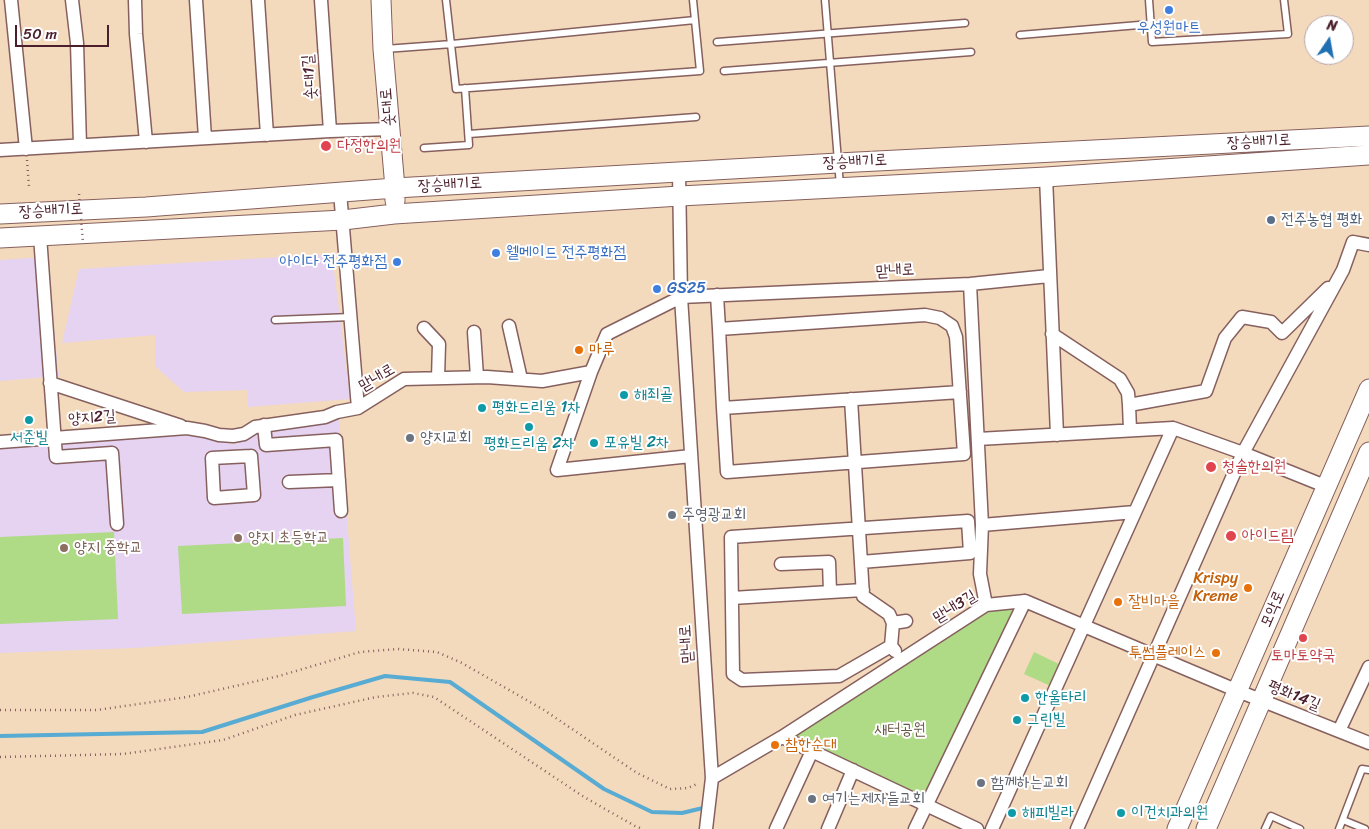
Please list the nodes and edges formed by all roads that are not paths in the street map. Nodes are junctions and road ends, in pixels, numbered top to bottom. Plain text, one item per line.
1 (11, 0) edge
2 (72, 0) edge
3 (135, 0) edge
4 (196, 0) edge
5 (258, 0) edge
6 (321, 0) edge
7 (381, 0) edge
8 (446, 0) edge
9 (693, 0) edge
10 (825, 0) edge
11 (1149, 0) edge
12 (1284, 0) edge
13 (695, 20) junction
14 (965, 22) dead end
15 (1151, 24) junction
16 (827, 33) junction
17 (1020, 35) dead end
18 (717, 42) dead end
19 (452, 44) junction
20 (383, 49) junction
21 (972, 52) dead end
22 (829, 63) junction
23 (724, 70) dead end
24 (465, 88) junction
25 (696, 117) dead end
26 (390, 129) junction
27 (330, 131) junction
28 (469, 134) junction
29 (267, 135) junction
30 (1369, 136) edge
31 (206, 138) junction
32 (146, 142) junction
33 (80, 145) junction
34 (424, 148) dead end
35 (26, 149) junction
36 (0, 150) edge
37 (1369, 155) edge
38 (838, 163) junction
39 (679, 172) junction
40 (1046, 177) junction
41 (395, 188) junction
42 (840, 188) junction
43 (340, 192) junction
44 (680, 196) junction
45 (0, 214) edge
46 (394, 214) junction
47 (343, 220) junction
48 (40, 236) junction
49 (0, 238) edge
50 (1369, 246) edge
51 (1049, 276) junction
52 (1338, 280) junction
53 (970, 284) junction
54 (717, 295) junction
55 (681, 297) junction
56 (351, 317) junction
57 (275, 320) dead end
58 (509, 326) dead end
59 (424, 328) dead end
60 (719, 329) junction
61 (474, 332) dead end
62 (1052, 334) junction
63 (591, 372) junction
64 (477, 377) junction
65 (438, 378) junction
66 (521, 379) junction
67 (50, 383) junction
68 (1369, 390) edge
69 (960, 392) junction
70 (851, 399) junction
71 (1129, 405) junction
72 (358, 408) junction
73 (723, 408) junction
74 (264, 425) junction
75 (187, 428) junction
76 (1173, 428) junction
77 (1130, 430) junction
78 (1057, 435) junction
79 (233, 436) junction
80 (55, 437) junction
81 (978, 439) junction
82 (0, 442) edge
83 (1243, 452) junction
84 (691, 456) junction
85 (235, 457) junction
86 (1368, 458) edge
87 (855, 462) junction
88 (339, 480) junction
89 (289, 482) dead end
90 (1325, 486) junction
91 (341, 510) dead end
92 (1135, 512) junction
93 (117, 524) dead end
94 (982, 525) junction
95 (859, 527) junction
96 (861, 562) junction
97 (781, 564) dead end
98 (863, 590) junction
99 (830, 592) junction
100 (732, 598) junction
101 (1026, 601) junction
102 (986, 605) junction
103 (906, 621) dead end
104 (893, 623) junction
105 (1084, 625) junction
106 (892, 646) junction
107 (1154, 656) junction
108 (901, 660) junction
109 (1369, 667) edge
110 (1238, 691) junction
111 (1262, 701) junction
112 (1339, 731) junction
113 (782, 737) junction
114 (1369, 743) edge
115 (812, 751) junction
116 (853, 770) junction
117 (1369, 770) edge
118 (712, 778) junction
119 (926, 805) junction
120 (1343, 820) junction
121 (706, 829) edge
122 (776, 829) edge
123 (828, 829) edge
124 (915, 829) edge
125 (977, 829) edge
126 (992, 829) edge
127 (1077, 829) edge
128 (1177, 829) edge
129 (1206, 829) edge
130 (1265, 829) edge
131 (1300, 829) edge
132 (1339, 829) edge
133 (1365, 829) edge

1 - 35 street
2 - 33 street
3 - 32 street
4 - 31 street
5 - 29 street
6 - 27 street, 솟대1길
7 - 20 street, 솟대로
8 - 19 lane
9 - 13 lane
10 - 16 lane
11 - 15 lane
12 - 15 lane
13 - 19 lane
13 - 24 lane
14 - 16 lane
15 - 17 lane
16 - 18 lane
16 - 22 lane
19 - 20 lane
19 - 24 lane
20 - 26 street, 솟대로
21 - 22 lane
22 - 23 lane
22 - 38 lane
24 - 28 lane
25 - 28 lane
26 - 27 street
26 - 41 street, 솟대로
27 - 29 street
28 - 34 lane
29 - 31 street
30 - 38 street, 장승배기로
31 - 32 street
32 - 33 street
33 - 35 street
35 - 36 street
37 - 40 street, 장승배기로
38 - 39 street, 장승배기로
38 - 42 lane
39 - 41 street, 장승배기로
39 - 44 street, 맏내로
40 - 42 street, 장승배기로
40 - 51 street
41 - 43 street, 장승배기로
41 - 46 street, 솟대로
42 - 44 street, 장승배기로
43 - 45 street, 장승배기로
43 - 47 street
44 - 46 street, 장승배기로
44 - 55 street, 맏내로
46 - 47 street, 장승배기로
47 - 48 street, 장승배기로
47 - 56 street
48 - 49 street, 장승배기로
48 - 67 street, 장승배기로
50 - 52 street
51 - 53 street, 맏내로
51 - 62 street
52 - 71 street
52 - 83 street
53 - 54 street, 맏내로
53 - 81 street
54 - 55 street, 맏내로
54 - 60 street
55 - 63 street, 맏내로
55 - 84 street, 맏내로
56 - 57 lane
56 - 72 street
58 - 66 street
59 - 65 street
60 - 69 street
60 - 73 street
61 - 64 street
62 - 71 street
62 - 78 street
63 - 66 street, 맏내로
63 - 84 street, 맏내로
64 - 65 street, 맏내로
64 - 66 street, 맏내로
65 - 72 street, 맏내로
67 - 75 street, 양지2길
67 - 80 street, 장승배기로
68 - 90 street, 모악로
69 - 70 street
69 - 87 street
70 - 73 street
70 - 87 street
71 - 77 street
72 - 74 street
73 - 87 street
74 - 79 street
74 - 88 street
75 - 79 street, 양지2길
75 - 80 street, 양지2길
76 - 77 street
76 - 83 street
76 - 92 street
77 - 78 street
78 - 81 street
79 - 85 street
80 - 82 street, 양지2길
80 - 93 street, 장승배기로
81 - 94 street
83 - 90 street
83 - 107 street
84 - 118 street, 맏내로
85 - 85 street
86 - 111 street, 모악로
87 - 95 street
88 - 89 street
88 - 91 street
90 - 110 street, 모악로
92 - 94 street
92 - 105 street
94 - 102 street
95 - 96 street
95 - 96 street
95 - 100 street
96 - 98 street
97 - 99 street
98 - 99 street
98 - 104 street
99 - 100 street
100 - 106 street
101 - 102 street, 맏내3길
101 - 105 street, 맏내3길
101 - 119 street
102 - 108 street, 맏내3길
103 - 104 street
104 - 106 street
105 - 107 street, 맏내3길
105 - 126 street
106 - 108 street
107 - 110 street, 맏내3길
107 - 127 street
108 - 113 street, 맏내3길
109 - 112 street
110 - 111 street, 평화14길
110 - 128 street, 모악로
111 - 112 street, 평화14길
111 - 129 street, 모악로
112 - 114 street, 평화14길
113 - 115 street
113 - 118 street, 맏내3길
115 - 116 street
115 - 122 street
116 - 119 street
116 - 123 street
117 - 120 lane
118 - 121 street, 맏내로
119 - 124 street
119 - 125 street
120 - 132 lane
120 - 133 lane
130 - 131 lane

